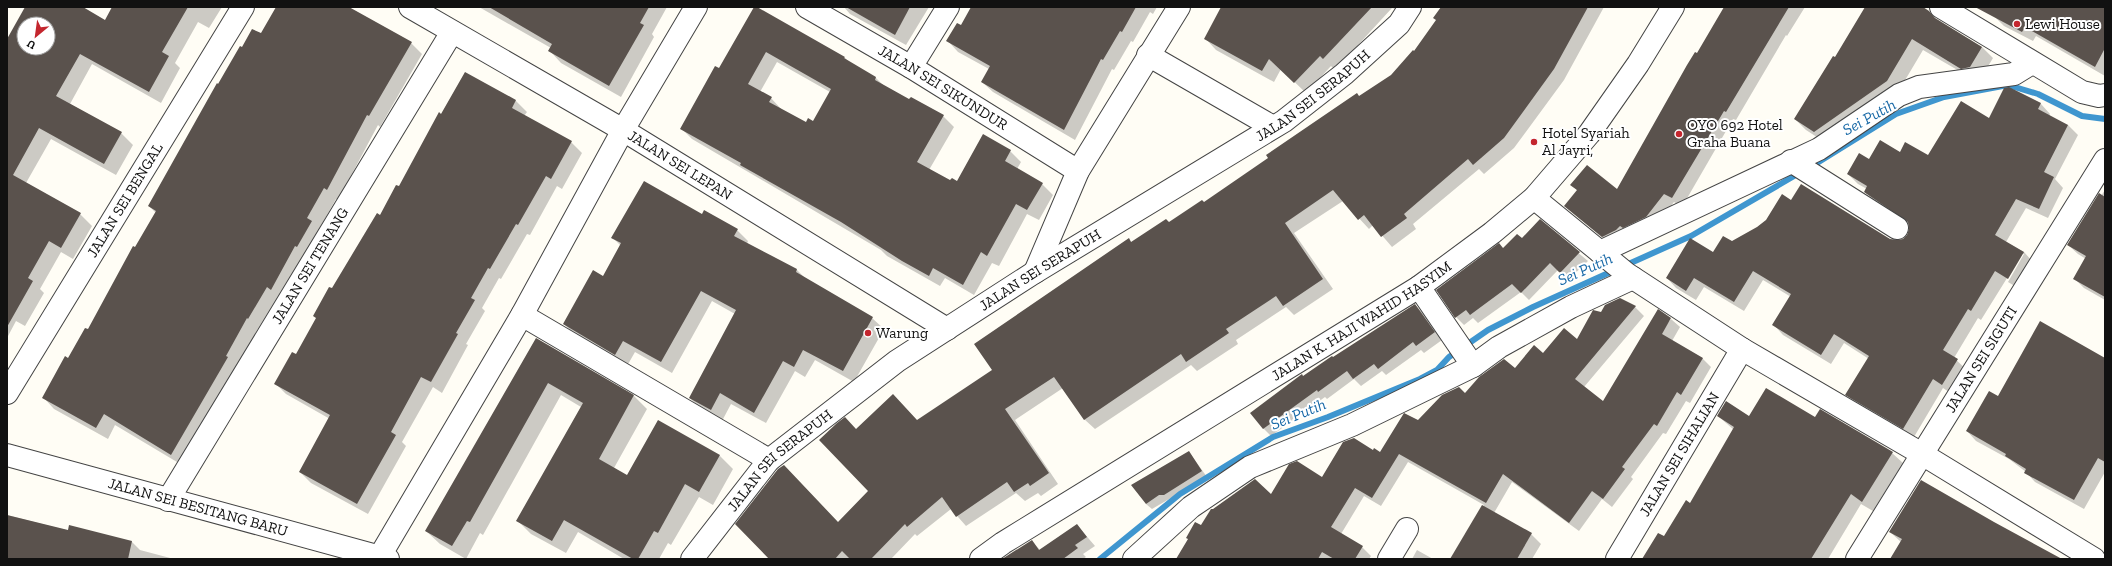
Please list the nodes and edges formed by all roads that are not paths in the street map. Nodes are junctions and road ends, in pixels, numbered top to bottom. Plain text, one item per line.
1 (244, 7) edge
2 (410, 7) edge
3 (696, 7) edge
4 (806, 7) edge
5 (948, 7) edge
6 (1179, 7) edge
7 (1410, 7) edge
8 (1673, 7) edge
9 (1941, 7) edge
10 (452, 32) junction
11 (1148, 55) junction
12 (2032, 63) junction
13 (911, 67) junction
14 (2105, 95) edge
15 (1273, 127) junction
16 (623, 130) junction
17 (2105, 160) edge
18 (1799, 167) junction
19 (1078, 171) junction
20 (1534, 198) junction
21 (1897, 228) dead end
22 (1604, 255) junction
23 (1035, 272) junction
24 (1630, 276) junction
25 (1419, 287) junction
26 (522, 314) junction
27 (947, 329) junction
28 (1742, 349) junction
29 (1471, 361) junction
30 (7, 393) edge
31 (1922, 454) junction
32 (7, 455) edge
33 (769, 460) junction
34 (168, 500) junction
35 (1407, 529) dead end
36 (2105, 548) edge
37 (384, 558) edge
38 (692, 559) edge
39 (981, 559) edge
40 (1134, 559) edge
41 (1389, 559) edge
42 (1617, 559) edge
43 (1857, 559) edge
44 (2094, 559) edge
45 (2098, 559) edge

1 - 30 street, JALAN SEI BENGAL
2 - 10 street, JALAN SEI LEPAN
3 - 16 street
4 - 13 street, JALAN SEI SIKUNDUR
5 - 13 street
6 - 11 street
7 - 15 street, JALAN SEI SERAPUH
8 - 20 street, JALAN K. HAJI WAHID HASYIM
9 - 12 street
10 - 16 street, JALAN SEI LEPAN
10 - 34 street, JALAN SEI TENANG
11 - 15 street
11 - 19 street
12 - 14 street
12 - 18 street
13 - 19 street, JALAN SEI SIKUNDUR
15 - 23 street, JALAN SEI SERAPUH
16 - 26 street
16 - 27 street, JALAN SEI LEPAN
17 - 31 street, JALAN SEI SIGUTI
18 - 21 street
18 - 22 street
19 - 23 street
20 - 22 street
20 - 25 street, JALAN K. HAJI WAHID HASYIM
22 - 24 street
23 - 27 street, JALAN SEI SERAPUH
24 - 28 street
24 - 29 street
25 - 29 street
25 - 39 street, JALAN K. HAJI WAHID HASYIM
26 - 33 street
26 - 37 street
27 - 33 street, JALAN SEI SERAPUH
28 - 31 street
28 - 42 street, JALAN SEI SIHALIAN
29 - 40 street
31 - 43 street, JALAN SEI SIGUTI
31 - 44 street
32 - 34 street, JALAN SEI BESITANG BARU
33 - 38 street, JALAN SEI SERAPUH
34 - 37 street, JALAN SEI BESITANG BARU
35 - 41 street
36 - 45 street

